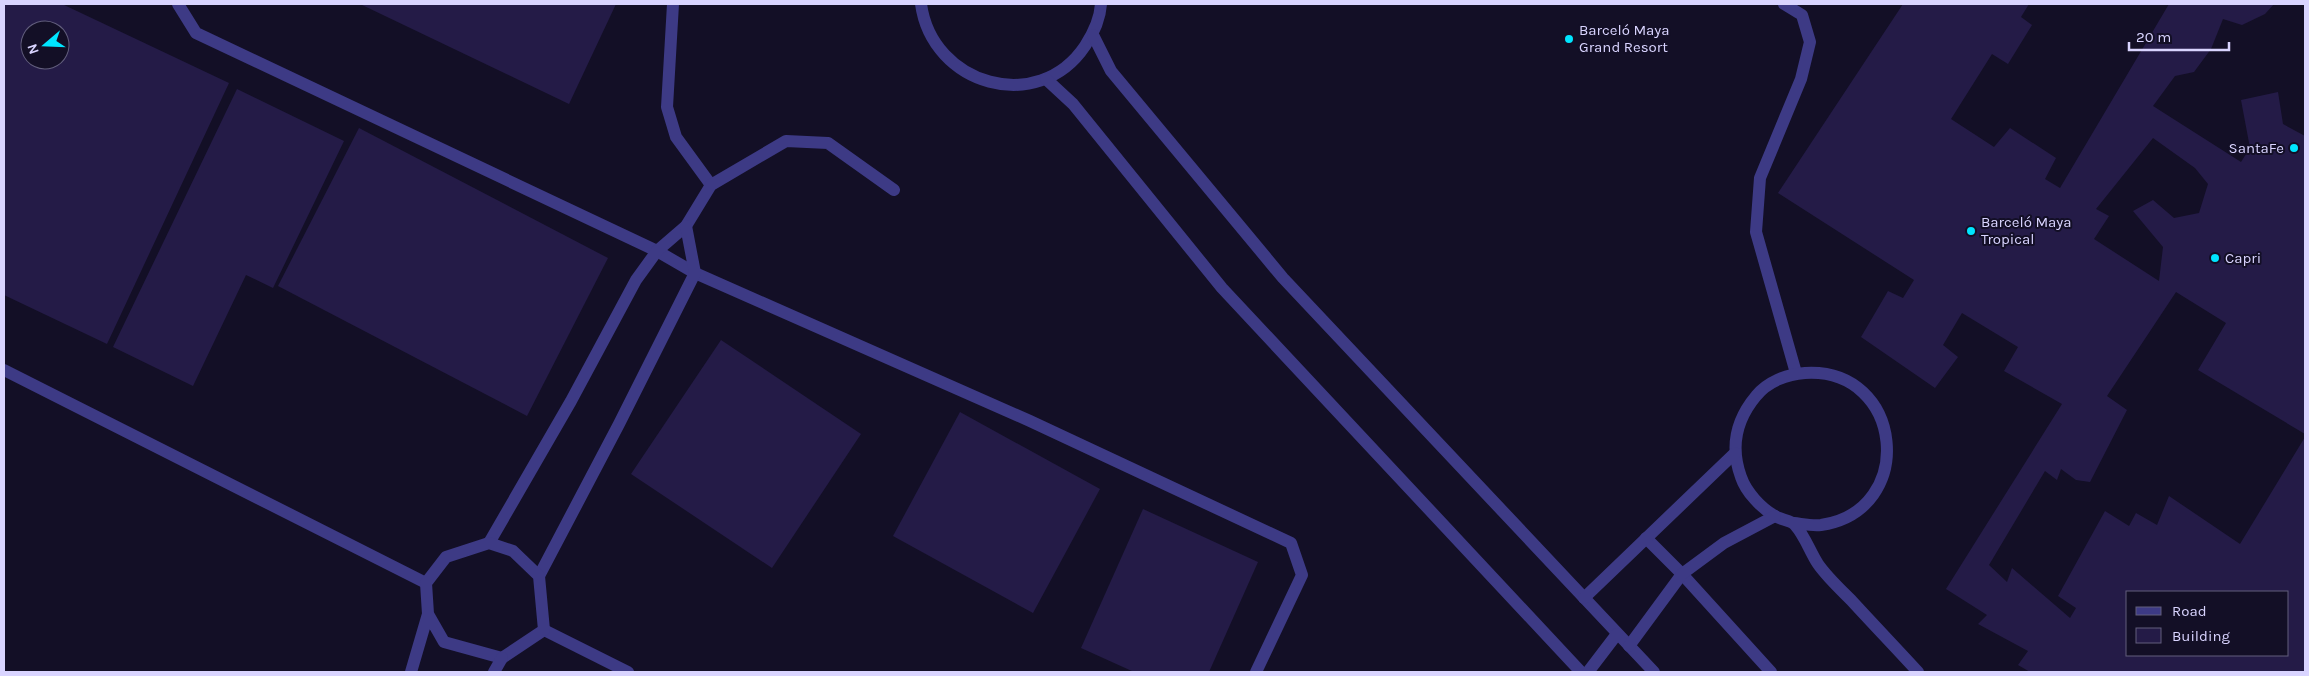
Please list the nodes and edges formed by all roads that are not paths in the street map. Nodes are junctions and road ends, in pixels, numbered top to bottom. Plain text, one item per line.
1 (178, 4) edge
2 (672, 4) edge
3 (922, 4) edge
4 (1101, 4) edge
5 (1784, 4) edge
6 (1093, 35) junction
7 (1046, 79) junction
8 (712, 185) junction
9 (894, 190) dead end
10 (686, 226) junction
11 (656, 251) junction
12 (695, 273) junction
13 (4, 370) edge
14 (1796, 373) junction
15 (1735, 454) junction
16 (1775, 516) junction
17 (1794, 523) junction
18 (1646, 538) junction
19 (488, 543) junction
20 (1682, 574) junction
21 (539, 576) junction
22 (426, 583) junction
23 (1584, 598) junction
24 (428, 614) junction
25 (544, 630) junction
26 (1617, 634) junction
27 (1629, 646) junction
28 (502, 658) junction
29 (411, 672) edge
30 (494, 672) edge
31 (628, 672) edge
32 (1256, 672) edge
33 (1581, 672) edge
34 (1588, 672) edge
35 (1654, 672) edge
36 (1771, 672) edge
37 (1918, 672) edge

1 - 11 street
2 - 8 street
3 - 7 street
4 - 6 street
5 - 14 street
6 - 7 street
6 - 23 street
7 - 33 street
8 - 9 street
8 - 10 street
10 - 11 street
10 - 12 street
11 - 12 street
11 - 19 street
12 - 21 street
12 - 32 street
13 - 22 street
14 - 15 street
14 - 17 street
15 - 16 street
15 - 18 street
16 - 17 street
16 - 20 street
17 - 37 street
18 - 20 street
18 - 23 street
19 - 21 street
19 - 22 street
20 - 27 street
20 - 36 street
21 - 25 street
22 - 24 street
23 - 26 street
24 - 28 street
24 - 29 street
25 - 28 street
25 - 31 street
26 - 27 street
26 - 34 street
27 - 35 street
28 - 30 street

